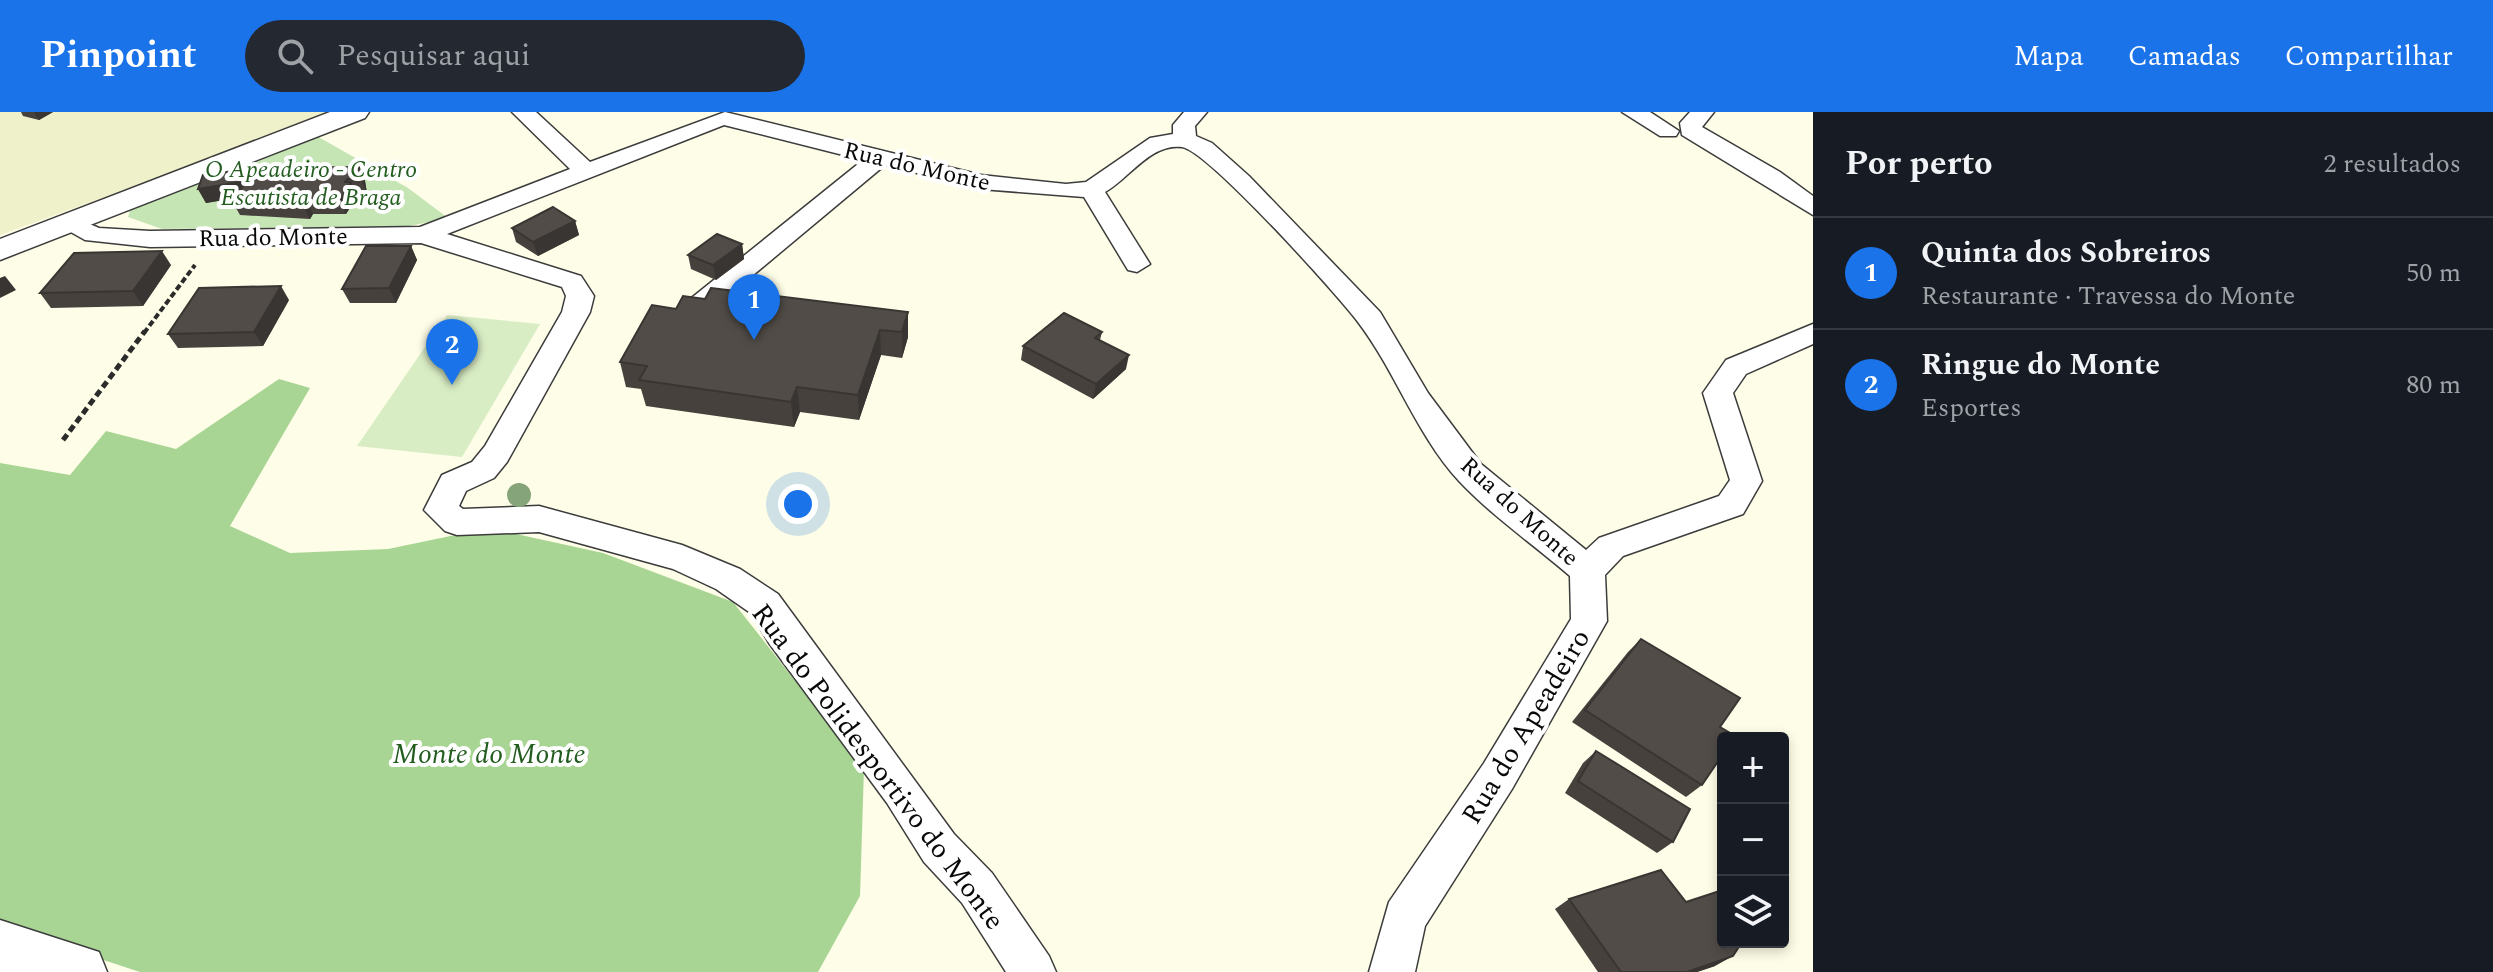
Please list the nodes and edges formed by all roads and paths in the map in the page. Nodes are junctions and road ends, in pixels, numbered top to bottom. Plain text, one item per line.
1 (355, 112) edge
2 (523, 112) edge
3 (1196, 112) edge
4 (1633, 112) edge
5 (1703, 112) edge
6 (1668, 131) dead end
7 (1185, 140) junction
8 (880, 158) junction
9 (585, 170) junction
10 (1091, 189) junction
11 (1813, 208) edge
12 (66, 222) junction
13 (423, 235) junction
14 (215, 238) junction
15 (0, 250) edge
16 (1137, 264) dead end
17 (699, 306) edge
18 (1813, 333) edge
19 (63, 440) dead end
20 (1587, 571) junction
21 (0, 948) edge
22 (79, 972) edge
23 (1033, 972) edge
24 (1392, 972) edge

1 - 12 street
2 - 9 street
3 - 7 street
4 - 6 street
5 - 11 street
7 - 10 street
7 - 20 street, Rua do Monte
8 - 9 street, Rua do Monte
8 - 10 street, Rua do Monte
8 - 17 street
9 - 13 street, Rua do Monte
10 - 16 street
12 - 14 street, Rua do Monte
12 - 15 street
13 - 14 street, Rua do Monte
13 - 23 street, Rua do Polidesportivo do Monte
14 - 19 path
18 - 20 street
20 - 24 street, Rua do Apeadeiro
21 - 22 street

